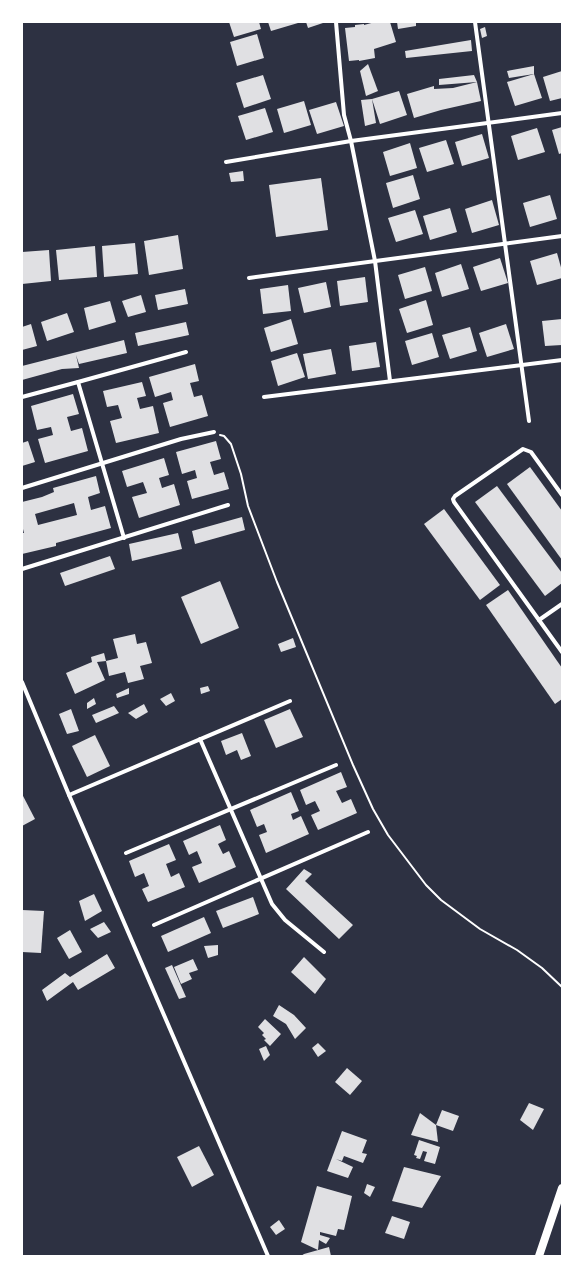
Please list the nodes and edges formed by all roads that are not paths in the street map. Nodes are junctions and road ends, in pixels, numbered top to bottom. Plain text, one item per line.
1 (336, 22) edge
2 (475, 22) edge
3 (562, 113) edge
4 (488, 123) junction
5 (352, 142) junction
6 (226, 162) dead end
7 (562, 236) edge
8 (505, 244) junction
9 (375, 260) junction
10 (248, 278) dead end
11 (186, 352) dead end
12 (562, 360) edge
13 (521, 365) junction
14 (78, 382) junction
15 (390, 382) junction
16 (22, 397) edge
17 (264, 397) dead end
18 (529, 421) dead end
19 (214, 432) road end
20 (102, 464) junction
21 (22, 488) edge
22 (562, 494) edge
23 (228, 505) dead end
24 (124, 538) junction
25 (22, 569) edge
26 (562, 604) edge
27 (539, 620) junction
28 (562, 652) edge
29 (22, 682) edge
30 (290, 701) dead end
31 (200, 739) junction
32 (336, 765) dead end
33 (69, 795) junction
34 (230, 809) junction
35 (368, 832) dead end
36 (126, 853) dead end
37 (260, 879) junction
38 (154, 925) dead end
39 (324, 952) dead end
40 (562, 1188) edge
41 (268, 1256) edge
42 (539, 1256) edge

1 - 5 street
2 - 4 street
3 - 4 street
4 - 5 street
4 - 8 street
5 - 6 street
5 - 9 street
7 - 8 street
8 - 9 street
8 - 13 street
9 - 10 street
9 - 15 street
11 - 14 street
12 - 13 street
13 - 15 street
13 - 18 street
14 - 16 street
14 - 20 street
15 - 17 street
19 - 20 street
20 - 21 street
20 - 24 street
22 - 27 street
23 - 24 street
24 - 25 street
26 - 27 street
27 - 28 street
29 - 33 street
30 - 31 street
31 - 33 street
31 - 34 street
32 - 34 street
33 - 41 street
34 - 36 street
34 - 37 street
35 - 37 street
37 - 38 street
37 - 39 street
40 - 42 main road

